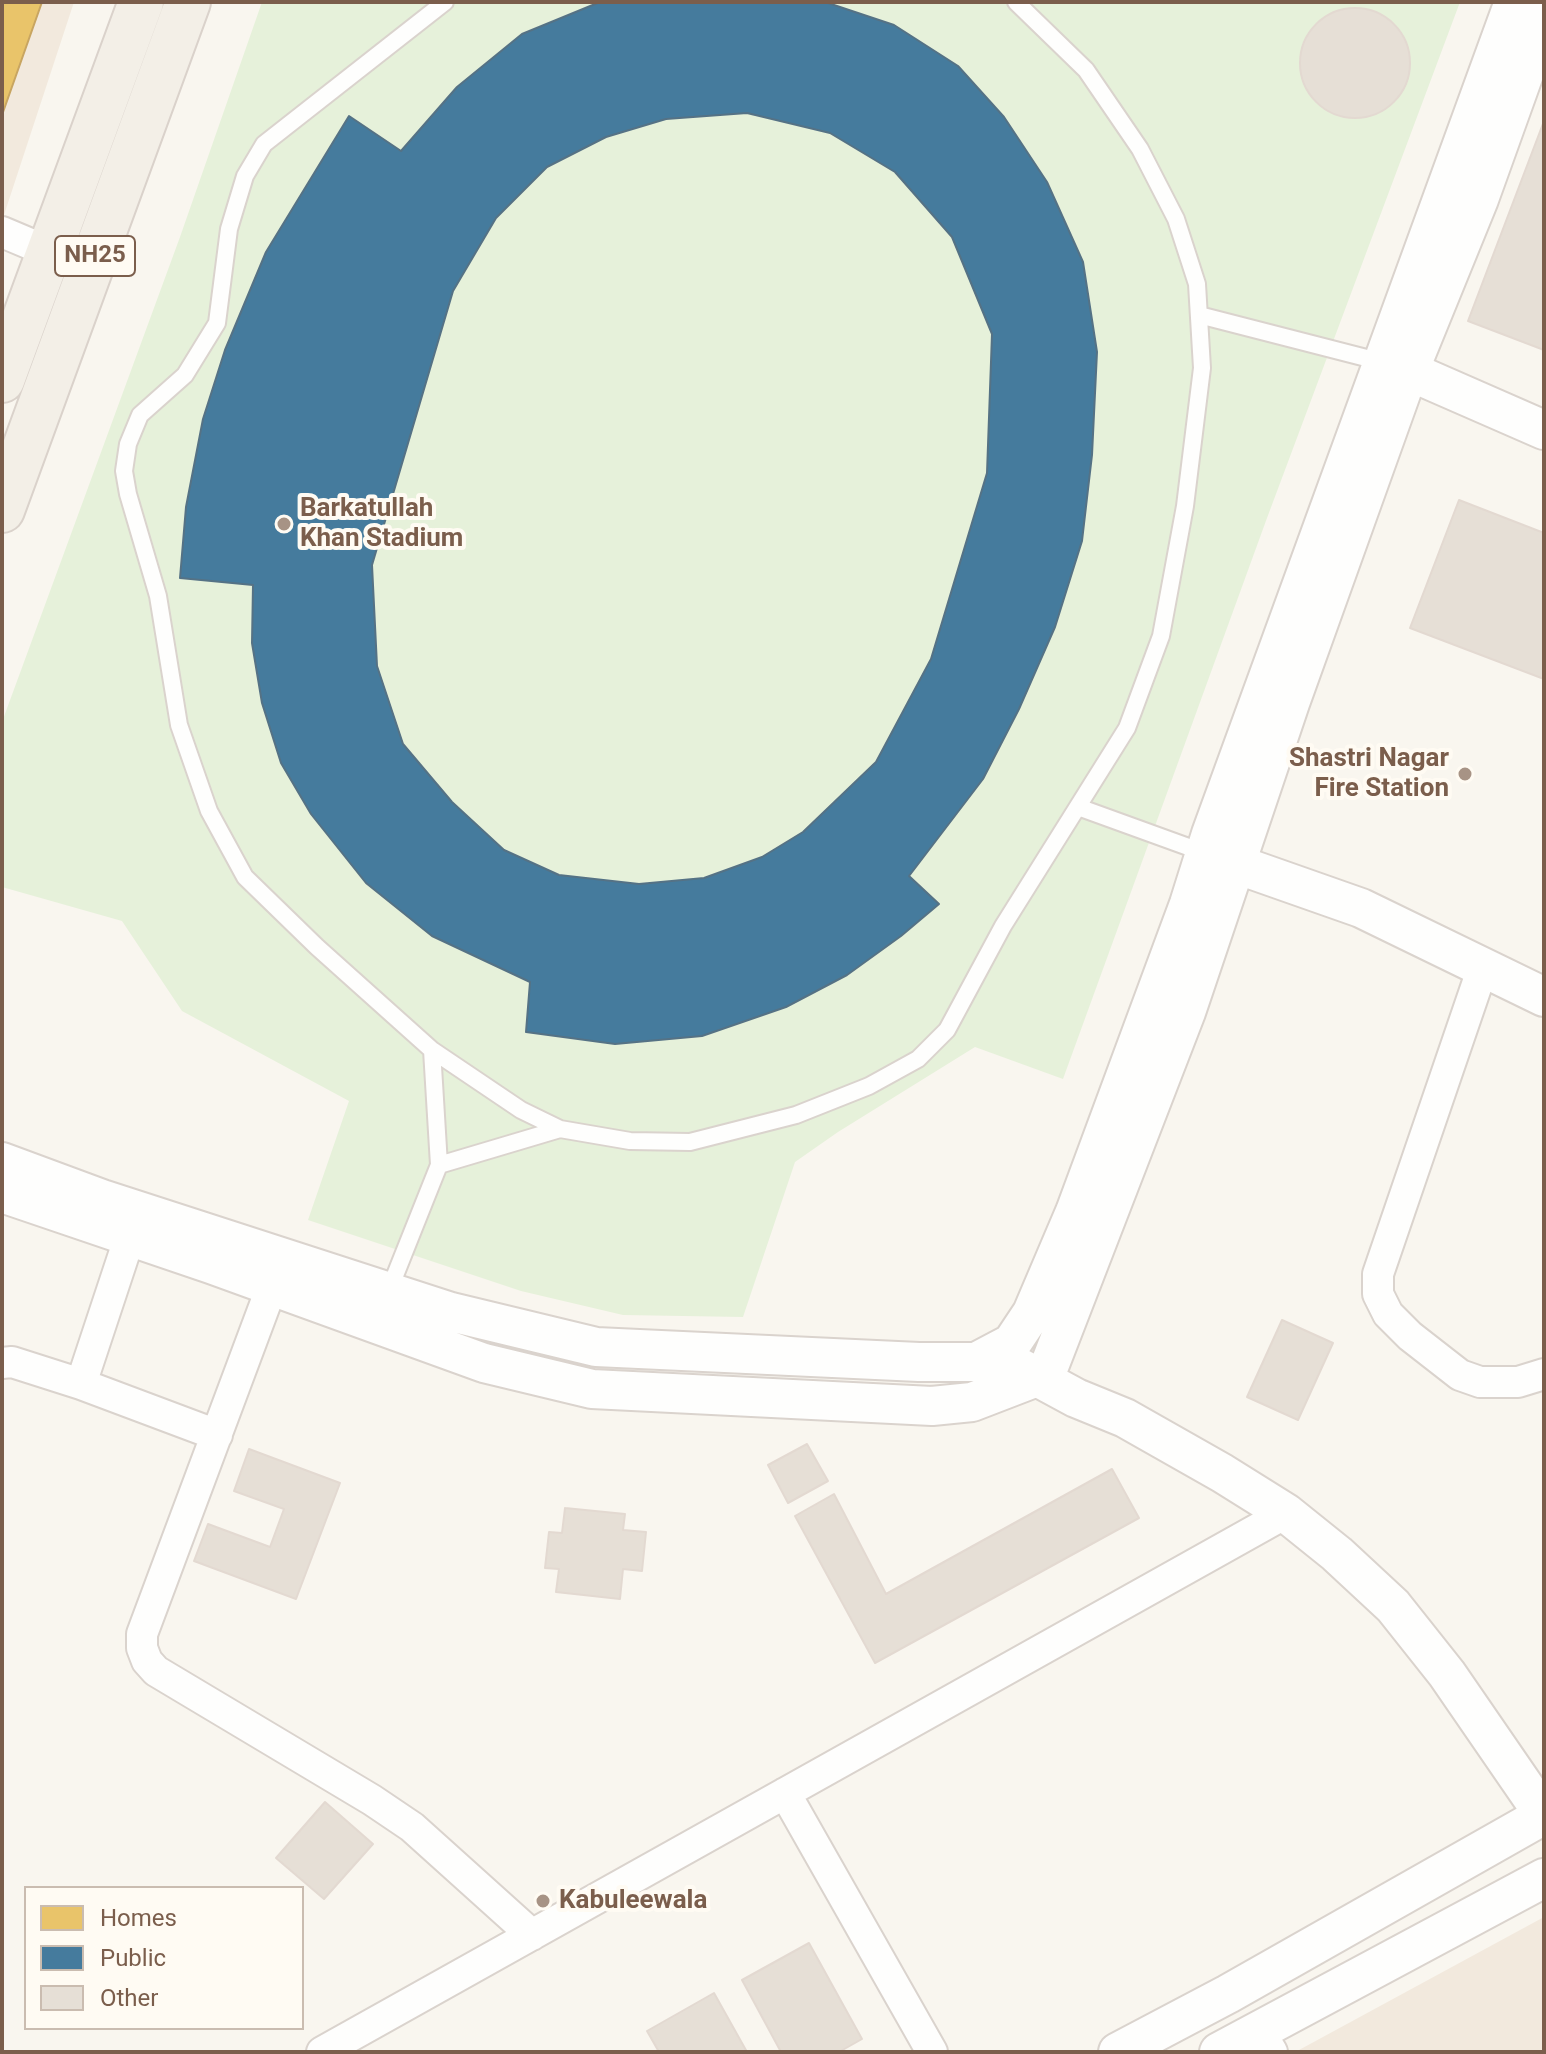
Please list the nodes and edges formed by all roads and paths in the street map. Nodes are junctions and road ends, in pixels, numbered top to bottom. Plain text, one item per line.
1 (141, 2) edge
2 (188, 2) edge
3 (445, 2) edge
4 (1016, 2) edge
5 (1514, 2) edge
6 (1544, 18) edge
7 (2, 232) edge
8 (49, 253) junction
9 (91, 268) junction
10 (1199, 315) junction
11 (1396, 366) junction
12 (2, 380) edge
13 (1544, 430) edge
14 (2, 510) edge
15 (1078, 807) junction
16 (1221, 859) junction
17 (1483, 967) junction
18 (1544, 997) edge
19 (432, 1050) junction
20 (560, 1129) junction
21 (2, 1162) edge
22 (439, 1165) junction
23 (2, 1193) edge
24 (130, 1236) junction
25 (272, 1286) junction
26 (388, 1293) junction
27 (992, 1354) junction
28 (2, 1363) edge
29 (1544, 1374) edge
30 (1037, 1377) junction
31 (81, 1384) junction
32 (217, 1435) junction
33 (1286, 1513) junction
34 (785, 1793) junction
35 (1544, 1815) edge
36 (1544, 1878) edge
37 (532, 1935) junction
38 (1266, 2041) edge
39 (322, 2052) edge
40 (932, 2052) edge
41 (1118, 2052) edge
42 (1219, 2052) edge

1 - 8 main road, NH25
2 - 9 main road, NH25
3 - 19 lane
4 - 10 lane
5 - 11 street
6 - 11 street
7 - 8 street
8 - 9 street
8 - 12 main road, NH25
9 - 14 main road, NH25
10 - 11 lane
10 - 15 lane
11 - 13 street
11 - 16 street
15 - 16 lane
15 - 20 lane
16 - 17 street
16 - 27 street
16 - 30 street
17 - 18 street
17 - 29 street
19 - 20 lane
19 - 22 lane
20 - 22 lane
21 - 26 street
22 - 26 lane
23 - 24 street
24 - 25 street
24 - 31 street
25 - 30 street
25 - 32 street
26 - 27 street
27 - 30 street
28 - 31 street
30 - 33 street
31 - 32 street
32 - 37 street
33 - 34 street
33 - 35 street
34 - 37 street
34 - 40 street
35 - 41 street
36 - 38 street
37 - 39 street
38 - 42 street

